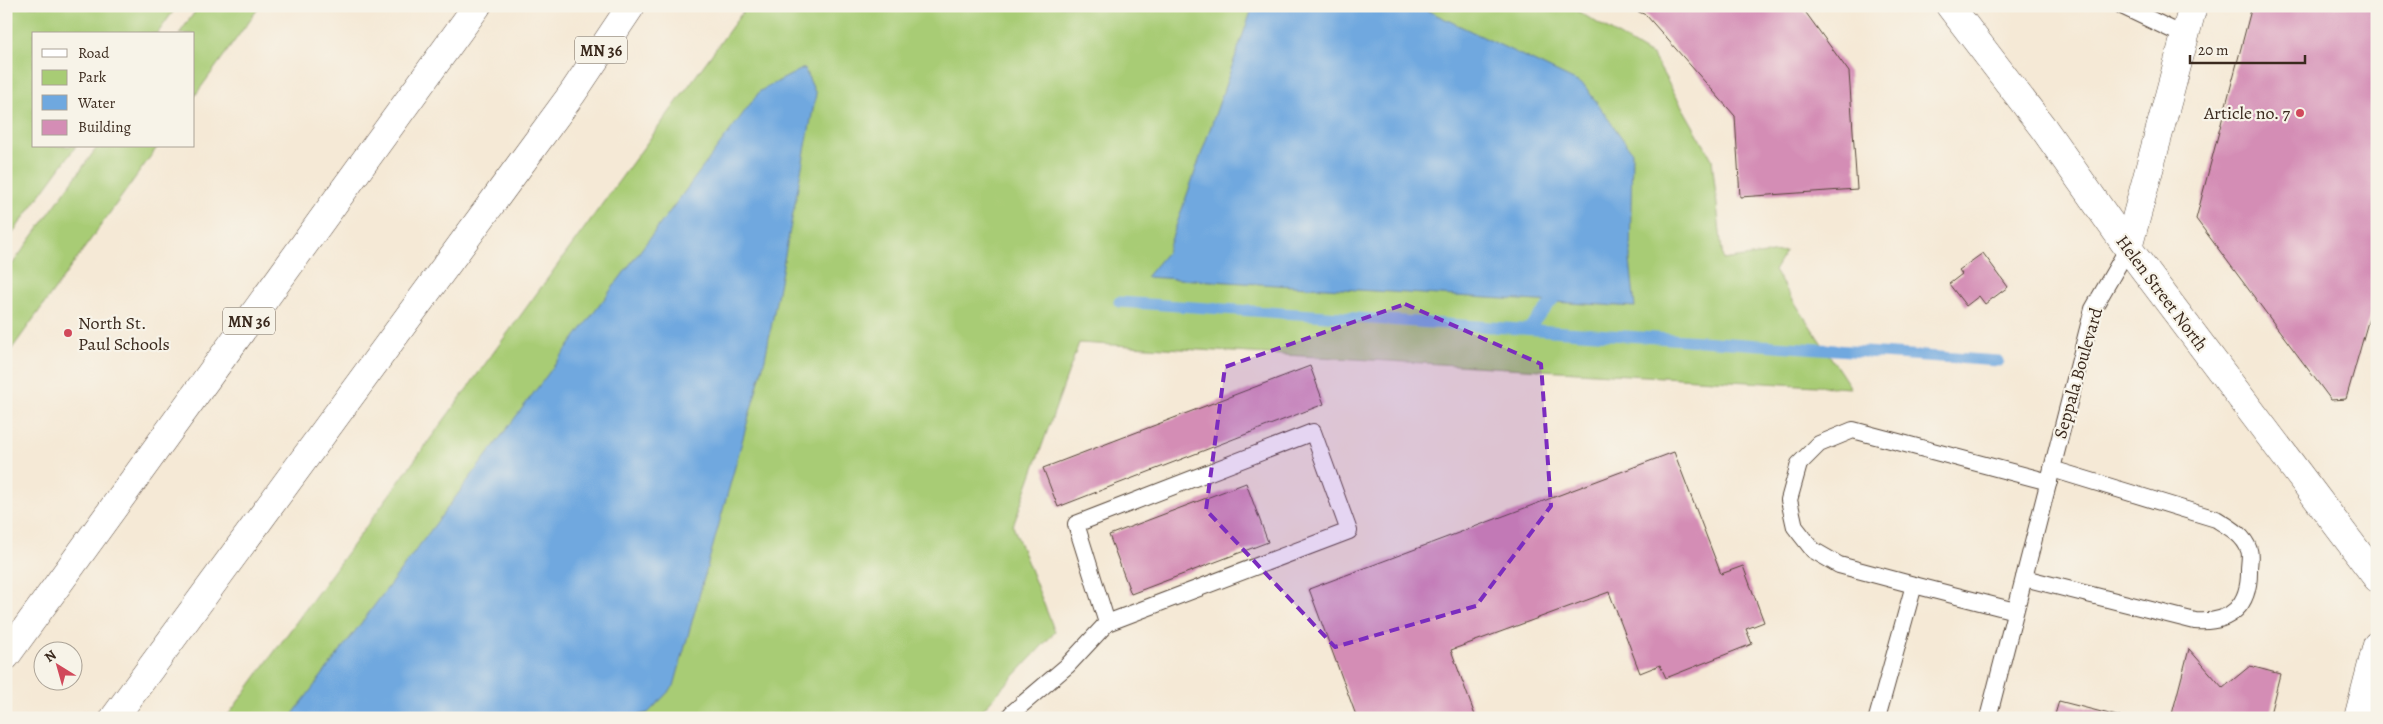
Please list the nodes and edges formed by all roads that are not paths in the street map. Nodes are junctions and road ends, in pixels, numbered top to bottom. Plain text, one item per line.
1 (477, 6) edge
2 (631, 6) edge
3 (1950, 6) edge
4 (2122, 6) edge
5 (2193, 6) edge
6 (2185, 36) junction
7 (2128, 248) junction
8 (2050, 475) junction
9 (2024, 578) junction
10 (2377, 578) edge
11 (1914, 585) junction
12 (2015, 611) junction
13 (1108, 623) junction
14 (2377, 645) edge
15 (11, 648) edge
16 (118, 714) edge
17 (1010, 718) edge
18 (1877, 718) edge
19 (1988, 718) edge
20 (2358, 718) edge

1 - 15 main road, MN 36
2 - 16 main road, MN 36
3 - 7 main road, Helen Street North
4 - 6 lane
5 - 6 main road, Seppala Boulevard
6 - 7 main road, Seppala Boulevard
7 - 8 lane, Seppala Boulevard
7 - 10 main road, Helen Street North
8 - 9 lane, Seppala Boulevard
8 - 9 lane
8 - 11 lane
9 - 12 lane, Seppala Boulevard
11 - 12 lane
11 - 18 lane
12 - 19 lane, Seppala Boulevard
13 - 13 lane
13 - 17 lane
14 - 20 main road

